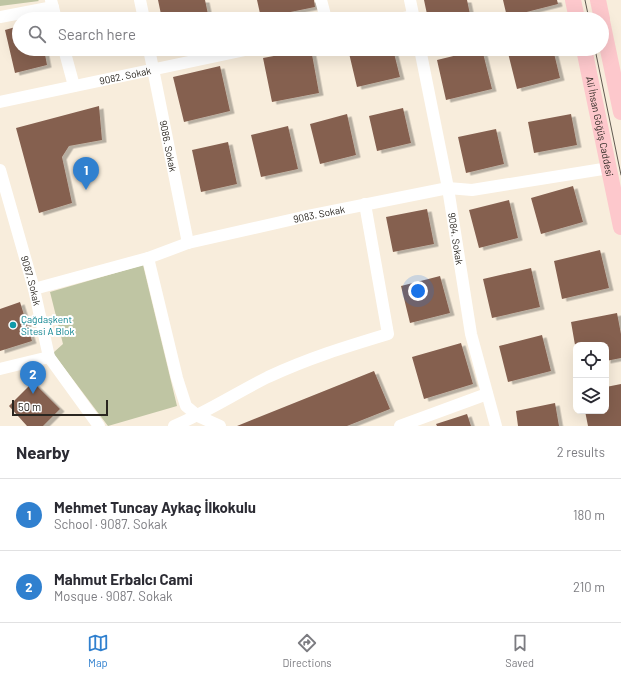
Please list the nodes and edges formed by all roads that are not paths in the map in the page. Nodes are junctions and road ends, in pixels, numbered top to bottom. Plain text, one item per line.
1 (140, 0) edge
2 (321, 0) edge
3 (410, 0) edge
4 (573, 0) edge
5 (598, 0) edge
6 (52, 3) edge
7 (19, 12) edge
8 (143, 12) edge
9 (324, 12) edge
10 (413, 12) edge
11 (576, 12) edge
12 (600, 12) edge
13 (12, 14) edge
14 (0, 17) edge
15 (609, 54) edge
16 (66, 56) edge
17 (150, 56) edge
18 (216, 56) edge
19 (421, 56) edge
20 (585, 56) edge
21 (153, 69) junction
22 (74, 86) junction
23 (0, 102) edge
24 (621, 112) edge
25 (609, 168) junction
26 (0, 170) edge
27 (448, 188) junction
28 (366, 204) junction
29 (621, 227) edge
30 (188, 243) junction
31 (148, 258) junction
32 (34, 289) junction
33 (49, 357) junction
34 (0, 369) edge
35 (487, 394) junction
36 (198, 416) junction
37 (99, 426) edge
38 (174, 426) edge
39 (220, 426) edge
40 (400, 426) edge
41 (496, 426) edge

1 - 8 street
2 - 9 street
3 - 10 street
4 - 11 main road
5 - 12 main road
6 - 7 street
13 - 14 street
15 - 24 main road
16 - 22 street
17 - 21 street, 9086. Sokak
18 - 21 street, 9082. Sokak
19 - 27 street, 9084. Sokak
20 - 25 main road, Ali İhsan Göğüş Caddesi
21 - 22 street, 9082. Sokak
21 - 30 street, 9086. Sokak
22 - 23 street, 9082. Sokak
25 - 27 street, 9083. Sokak
25 - 29 main road, Ali İhsan Göğüş Caddesi
26 - 32 street, 9087. Sokak
27 - 28 street, 9083. Sokak
27 - 35 street, 9084. Sokak
28 - 30 street, 9083. Sokak
28 - 36 street
30 - 31 street, 9083. Sokak
31 - 32 street, 9083. Sokak
31 - 36 street
32 - 33 street, 9087. Sokak
33 - 34 street
33 - 37 street, 9087. Sokak
35 - 40 street
35 - 41 street, 9084. Sokak
36 - 38 street
36 - 39 street

